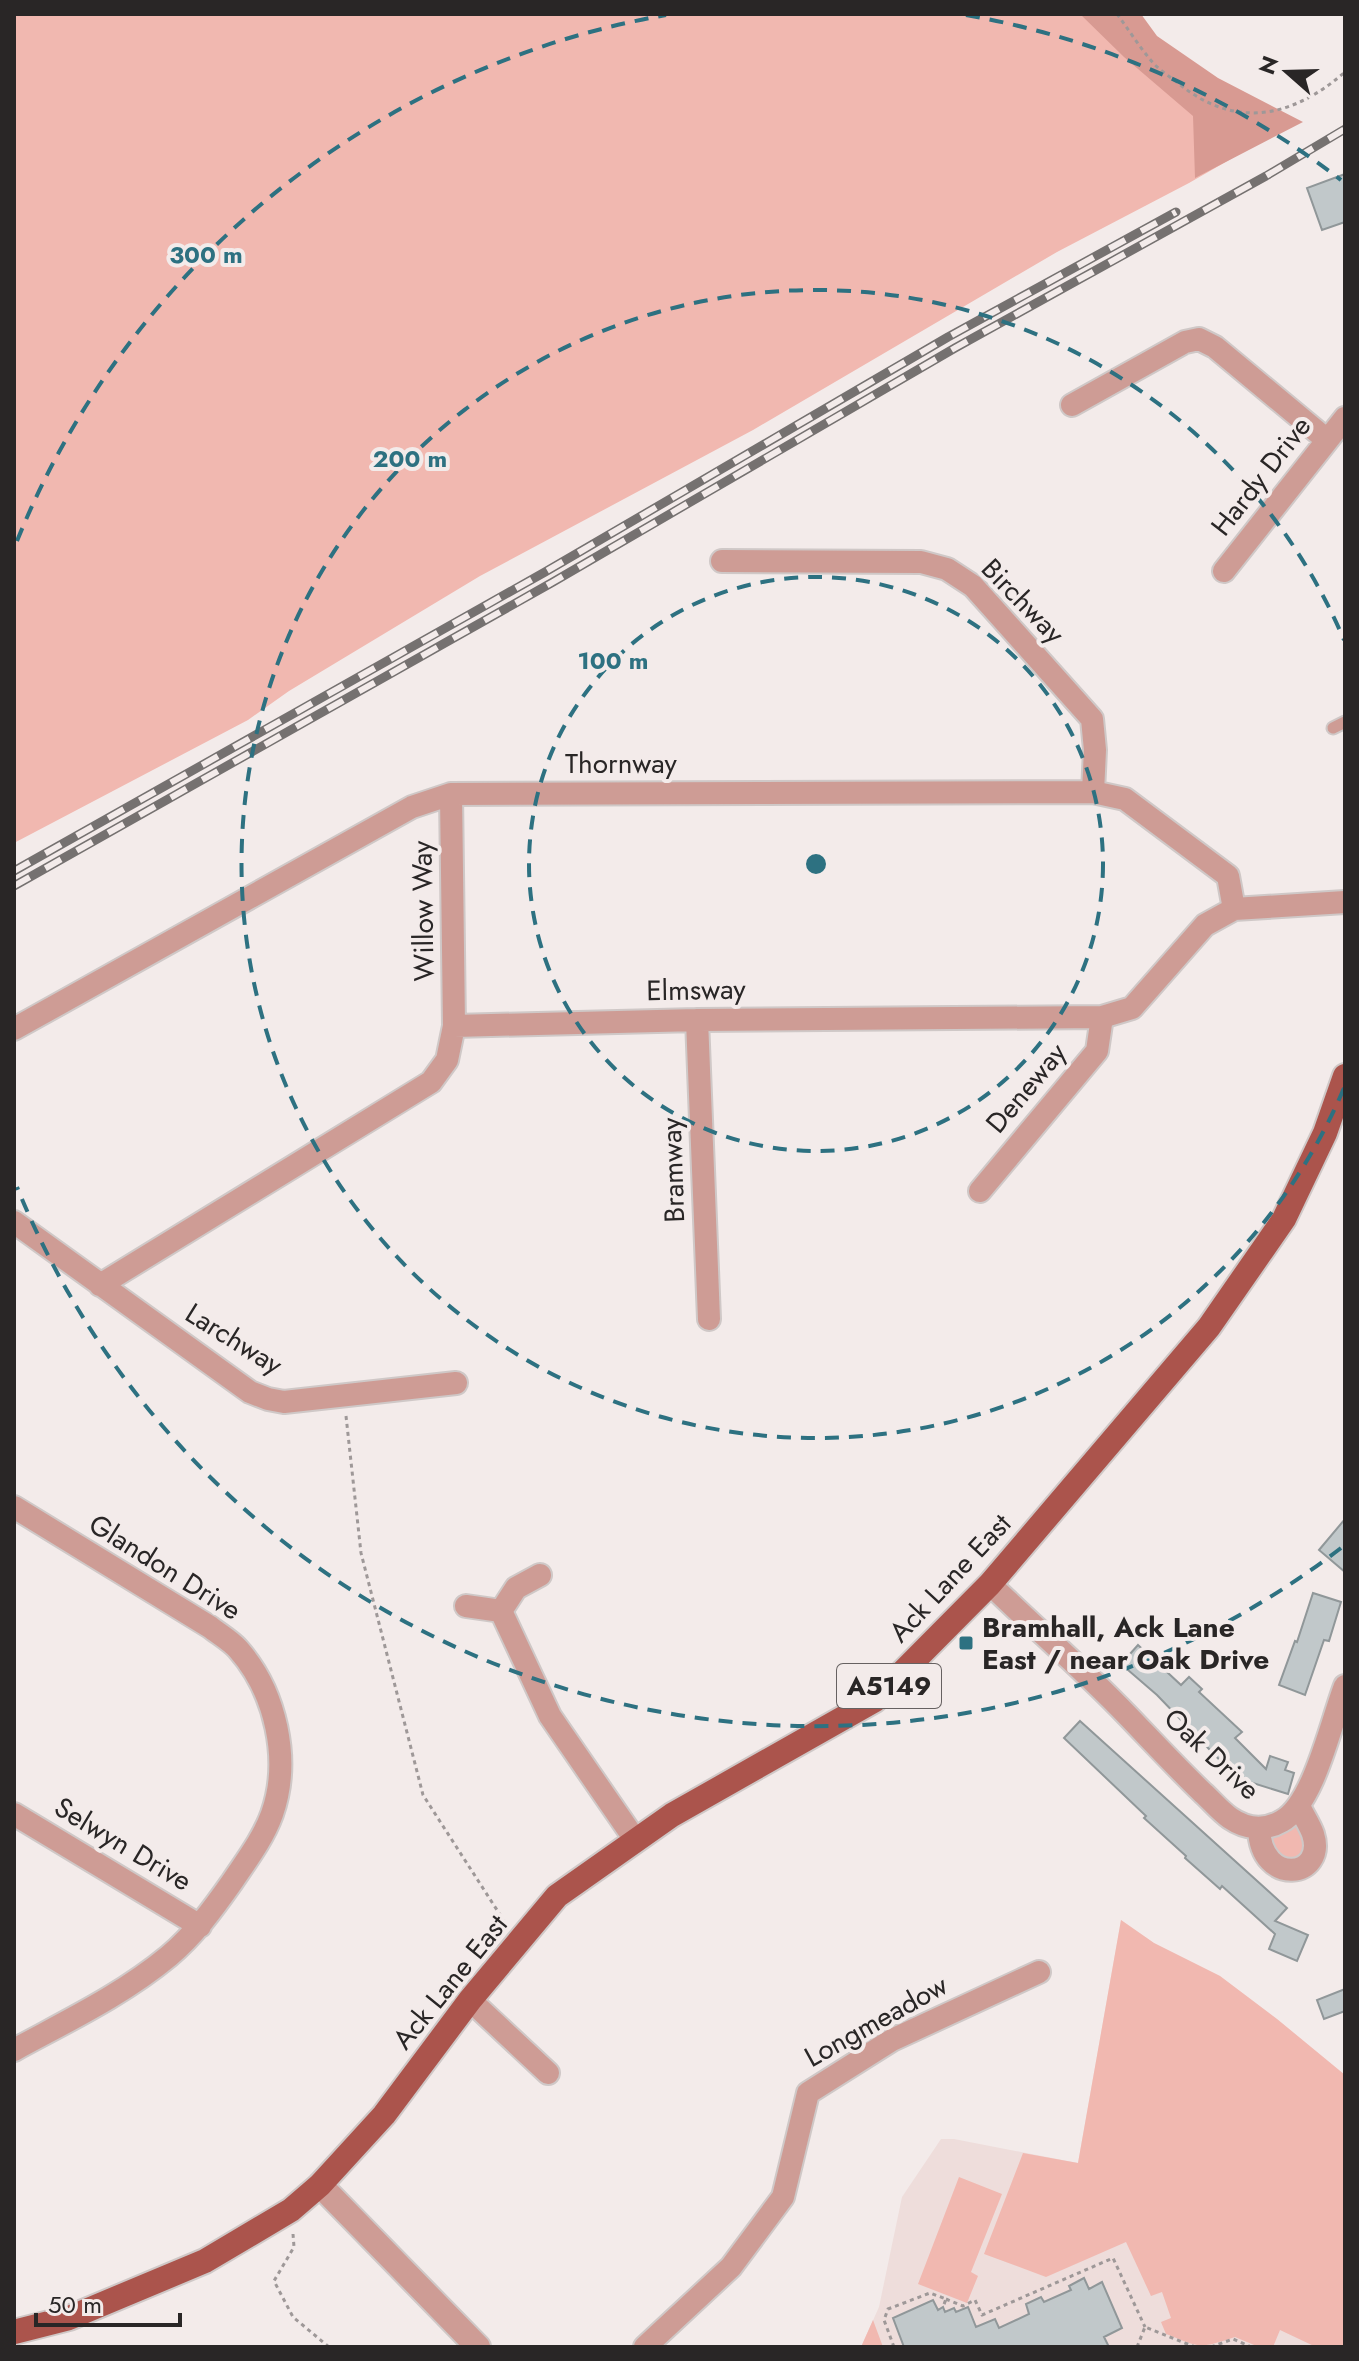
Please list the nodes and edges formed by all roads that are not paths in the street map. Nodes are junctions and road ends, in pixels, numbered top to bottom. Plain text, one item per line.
1 (1072, 405) dead end
2 (1345, 418) edge
3 (1327, 440) junction
4 (722, 561) dead end
5 (1224, 571) dead end
6 (1345, 722) edge
7 (1333, 728) dead end
8 (1093, 792) junction
9 (451, 794) junction
10 (1345, 902) edge
11 (1234, 909) junction
12 (1102, 1017) junction
13 (697, 1020) junction
14 (454, 1026) junction
15 (14, 1029) edge
16 (1345, 1076) edge
17 (980, 1191) dead end
18 (14, 1222) edge
19 (100, 1285) junction
20 (709, 1319) dead end
21 (456, 1383) dead end
22 (14, 1507) edge
23 (540, 1575) dead end
24 (990, 1584) junction
25 (466, 1606) dead end
26 (501, 1611) junction
27 (1344, 1693) edge
28 (1299, 1806) junction
29 (14, 1814) edge
30 (1259, 1829) junction
31 (636, 1841) junction
32 (200, 1926) junction
33 (1039, 1972) dead end
34 (470, 2000) junction
35 (14, 2050) edge
36 (548, 2073) dead end
37 (320, 2185) junction
38 (14, 2332) edge
39 (478, 2347) edge
40 (645, 2347) edge

1 - 3 street
2 - 3 street, Hardy Drive
3 - 5 street, Hardy Drive
4 - 8 street, Birchway
6 - 7 lane
8 - 9 street, Thornway
8 - 11 street, Thornway
9 - 14 street, Willow Way
9 - 15 street, Thornway
10 - 11 street, Elmsway
11 - 12 street, Elmsway
12 - 13 street, Elmsway
12 - 17 street, Deneway
13 - 14 street, Elmsway
13 - 20 street, Bramway
14 - 19 street
16 - 24 main road, Ack Lane East / A5149
18 - 19 street, Larchway
19 - 21 street, Larchway
22 - 32 street, Glandon Drive
23 - 26 street
24 - 30 street, Oak Drive
24 - 31 main road, Ack Lane East / A5149
25 - 26 street
26 - 31 street
27 - 28 street, Oak Drive
28 - 30 street, Oak Drive
28 - 30 street, Oak Drive
29 - 32 street, Selwyn Drive
31 - 34 main road, Ack Lane East / A5149
32 - 35 street, Glandon Drive
33 - 40 street, Longmeadow
34 - 36 street
34 - 37 main road, Ack Lane East / A5149
37 - 38 main road, A5149
37 - 39 street

